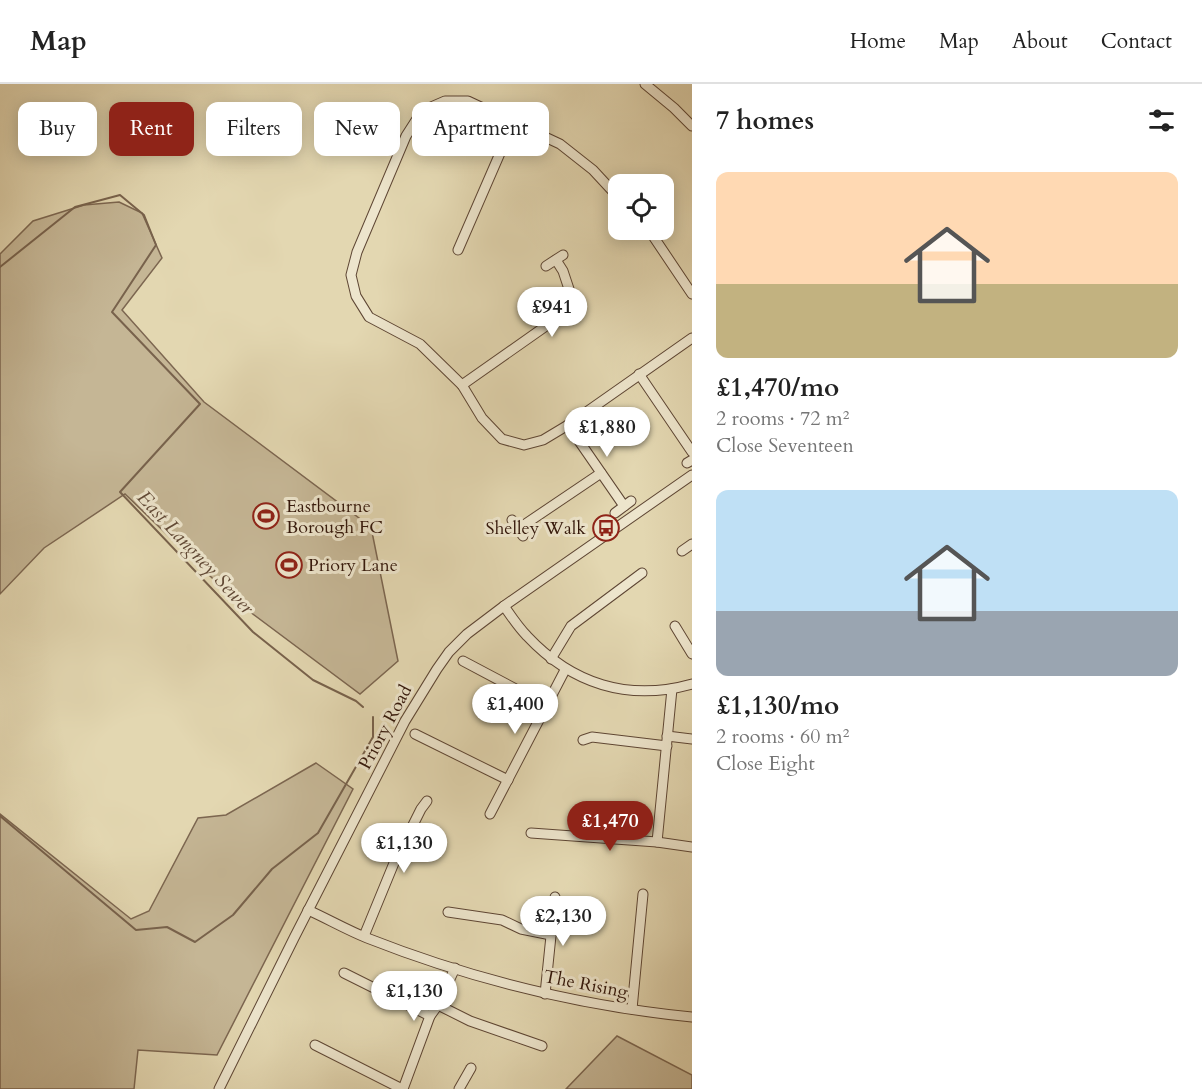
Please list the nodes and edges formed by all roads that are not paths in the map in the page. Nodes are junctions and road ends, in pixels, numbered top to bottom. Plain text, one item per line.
1 (645, 84) edge
2 (443, 102) edge
3 (470, 102) edge
4 (692, 126) edge
5 (412, 127) edge
6 (549, 138) edge
7 (499, 156) edge
8 (608, 186) edge
9 (656, 240) edge
10 (458, 250) dead end
11 (546, 266) dead end
12 (692, 294) edge
13 (692, 338) edge
14 (639, 374) junction
15 (462, 385) junction
16 (568, 425) junction
17 (692, 452) edge
18 (601, 473) junction
19 (692, 475) edge
20 (615, 513) dead end
21 (512, 520) dead end
22 (692, 544) edge
23 (682, 551) dead end
24 (642, 573) dead end
25 (504, 606) junction
26 (675, 626) dead end
27 (692, 654) edge
28 (551, 658) junction
29 (463, 661) dead end
30 (565, 669) junction
31 (692, 684) edge
32 (672, 689) junction
33 (546, 705) junction
34 (415, 734) dead end
35 (588, 734) dead end
36 (692, 739) edge
37 (667, 741) junction
38 (507, 780) junction
39 (427, 801) dead end
40 (490, 814) dead end
41 (531, 833) dead end
42 (689, 836) dead end
43 (657, 842) junction
44 (690, 846) edge
45 (644, 894) dead end
46 (555, 897) dead end
47 (308, 910) junction
48 (447, 912) dead end
49 (551, 934) junction
50 (364, 936) junction
51 (455, 968) junction
52 (344, 973) dead end
53 (545, 994) junction
54 (438, 1005) junction
55 (632, 1009) junction
56 (430, 1016) junction
57 (692, 1017) edge
58 (315, 1045) dead end
59 (542, 1046) dead end
60 (471, 1068) dead end
61 (219, 1089) edge
62 (403, 1089) edge
63 (459, 1089) edge

1 - 4 street
2 - 3 street
5 - 15 street
6 - 8 street
7 - 10 street
9 - 12 street
11 - 15 street
13 - 14 street
14 - 16 street
14 - 17 street
15 - 16 street
16 - 18 street
18 - 20 street
18 - 21 street
19 - 25 street, Priory Road
22 - 23 street
24 - 28 street
25 - 28 street
25 - 47 street, Priory Road
26 - 27 street
28 - 30 street
29 - 33 street
30 - 32 street
30 - 33 street
31 - 32 street
32 - 37 street
33 - 38 street
34 - 38 street
35 - 37 street
36 - 37 street
37 - 43 street
38 - 40 street
39 - 50 street
41 - 43 street
42 - 44 street
43 - 44 street
45 - 55 street
46 - 49 street
47 - 50 street, The Rising
47 - 61 street, Priory Road
48 - 49 street
49 - 53 street
50 - 51 street, The Rising
51 - 53 street, The Rising
51 - 54 street
52 - 56 street
53 - 55 street, The Rising
54 - 56 street
54 - 59 street
55 - 57 street, The Rising
56 - 62 street
58 - 62 street
60 - 63 street

